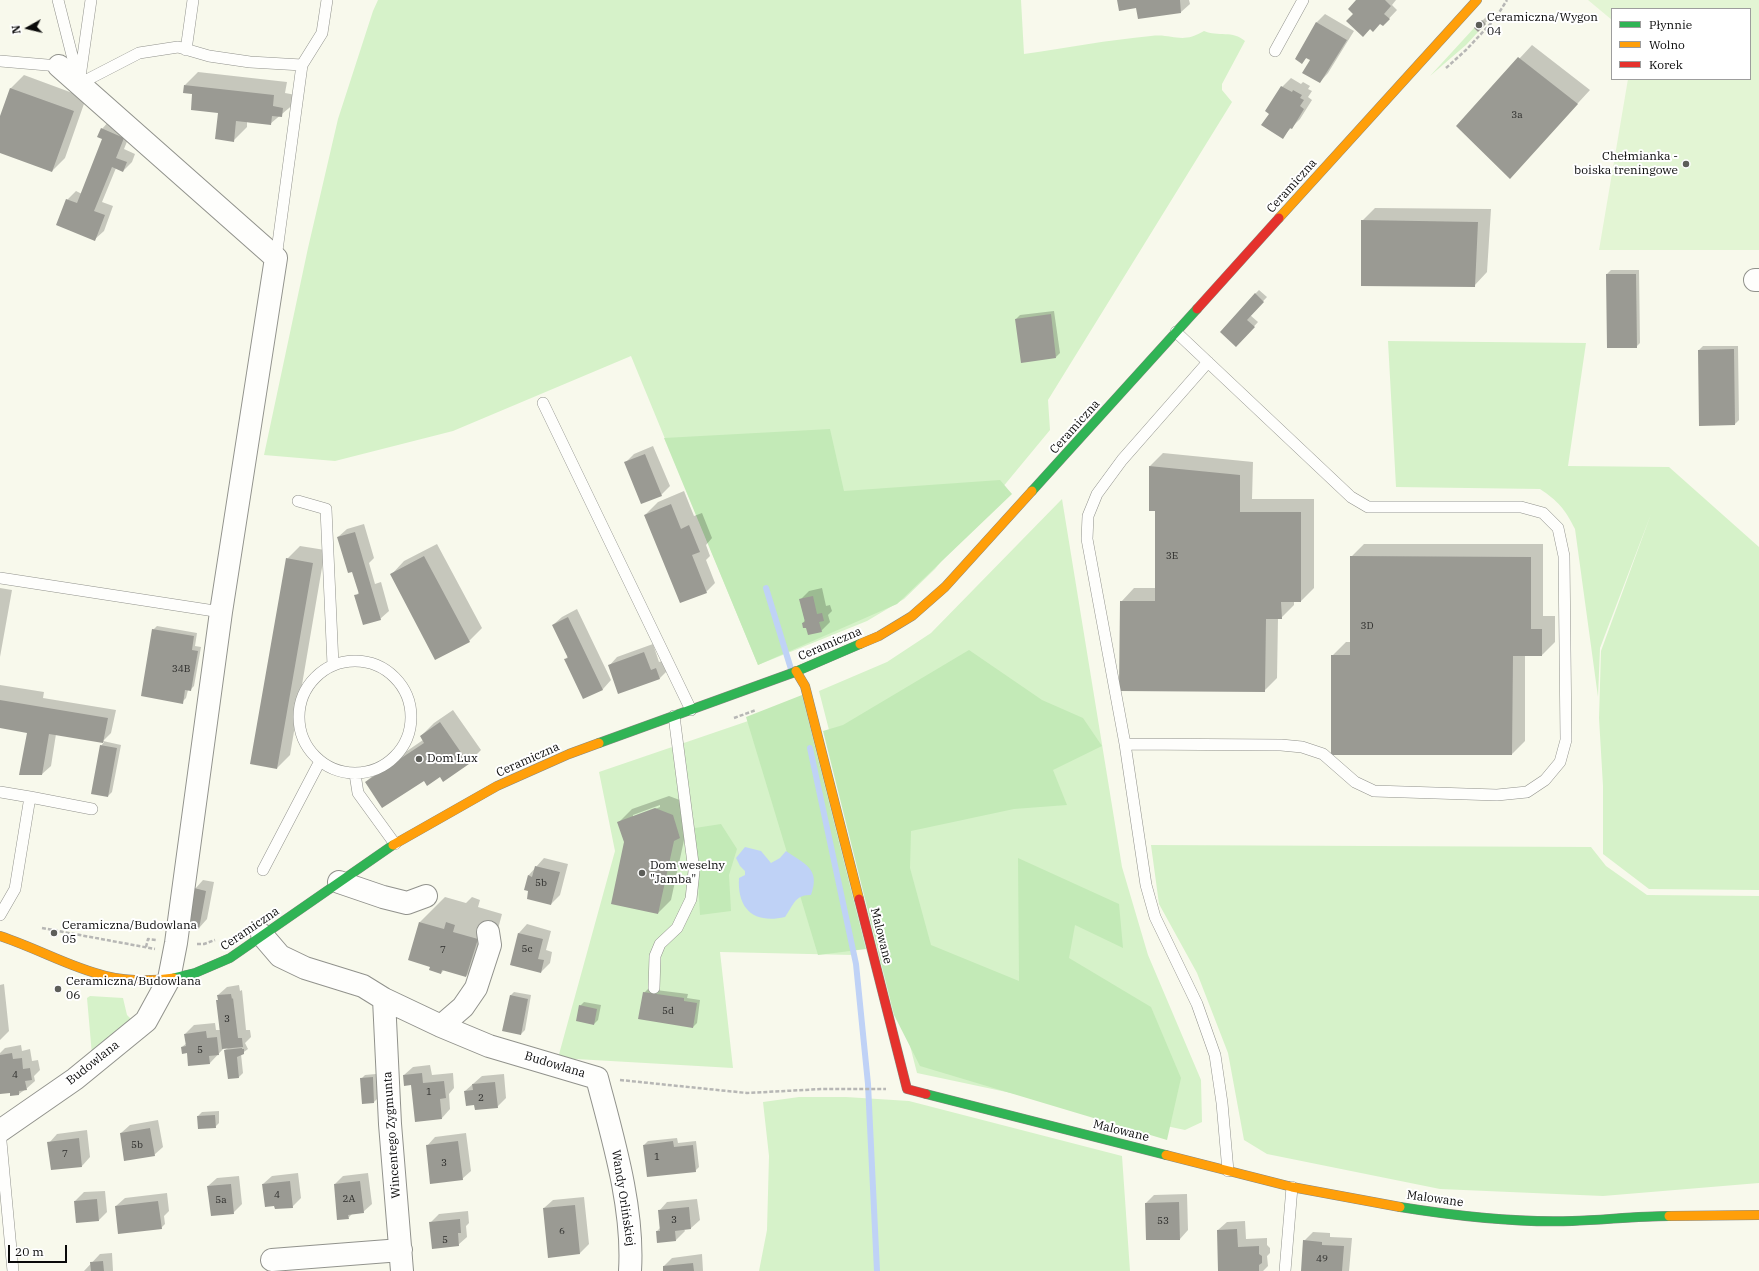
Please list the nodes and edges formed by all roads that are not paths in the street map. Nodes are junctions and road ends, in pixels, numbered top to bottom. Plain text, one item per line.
1 (58, 0) edge
2 (91, 0) edge
3 (193, 0) edge
4 (327, 0) edge
5 (1303, 0) edge
6 (1477, 0) edge
7 (186, 50) junction
8 (1275, 51) dead end
9 (0, 60) edge
10 (302, 65) junction
11 (59, 66) joint
12 (79, 84) junction
13 (276, 258) junction
14 (1176, 332) junction
15 (1208, 362) junction
16 (543, 403) dead end
17 (298, 501) dead end
18 (0, 578) edge
19 (221, 612) junction
20 (333, 665) junction
21 (796, 672) junction
22 (691, 710) junction
23 (674, 716) junction
24 (1125, 744) junction
25 (320, 761) junction
26 (355, 774) junction
27 (0, 792) edge
28 (30, 797) junction
29 (92, 809) dead end
30 (395, 844) junction
31 (262, 870) dead end
32 (339, 882) junction
33 (426, 896) dead end
34 (0, 915) edge
35 (488, 932) dead end
36 (262, 935) junction
37 (0, 936) edge
38 (169, 979) junction
39 (654, 988) dead end
40 (384, 999) junction
41 (440, 1026) junction
42 (597, 1078) joint
43 (0, 1131) edge
44 (1228, 1171) junction
45 (1292, 1187) junction
46 (1759, 1215) edge
47 (401, 1250) junction
48 (272, 1260) dead end
49 (14, 1271) edge
50 (402, 1271) edge
51 (630, 1271) edge
52 (1285, 1271) edge

1 - 12 lane
2 - 12 lane
3 - 7 lane
4 - 10 lane
5 - 8 lane
6 - 14 street, Ceramiczna
7 - 10 lane
7 - 12 lane
9 - 11 lane
10 - 13 lane
11 - 12 street
12 - 13 street
13 - 19 street, Budowlana
14 - 15 lane
14 - 21 street, Ceramiczna
15 - 24 lane
15 - 24 lane
16 - 22 lane
17 - 20 lane
18 - 19 lane
19 - 38 street, Budowlana
20 - 25 lane
20 - 26 lane
21 - 22 street, Ceramiczna
21 - 44 street, Malowane
22 - 23 street, Ceramiczna
23 - 30 street, Ceramiczna
23 - 39 lane
24 - 44 lane
25 - 26 lane
25 - 31 lane
26 - 30 lane
27 - 28 lane
28 - 29 lane
28 - 34 lane
30 - 32 street, Ceramiczna
32 - 33 street
32 - 36 street, Ceramiczna
35 - 41 street
36 - 38 street, Ceramiczna
36 - 40 street, Budowlana
37 - 38 street, Ceramiczna
38 - 43 street, Budowlana
40 - 41 street, Budowlana
40 - 47 street, Wincentego Zygmunta
41 - 42 street, Budowlana
42 - 51 street, Wandy Orlińskiej
43 - 49 lane
44 - 45 street, Malowane
45 - 46 street, Malowane
45 - 52 lane
47 - 48 street
47 - 50 street, Wincentego Zygmunta

